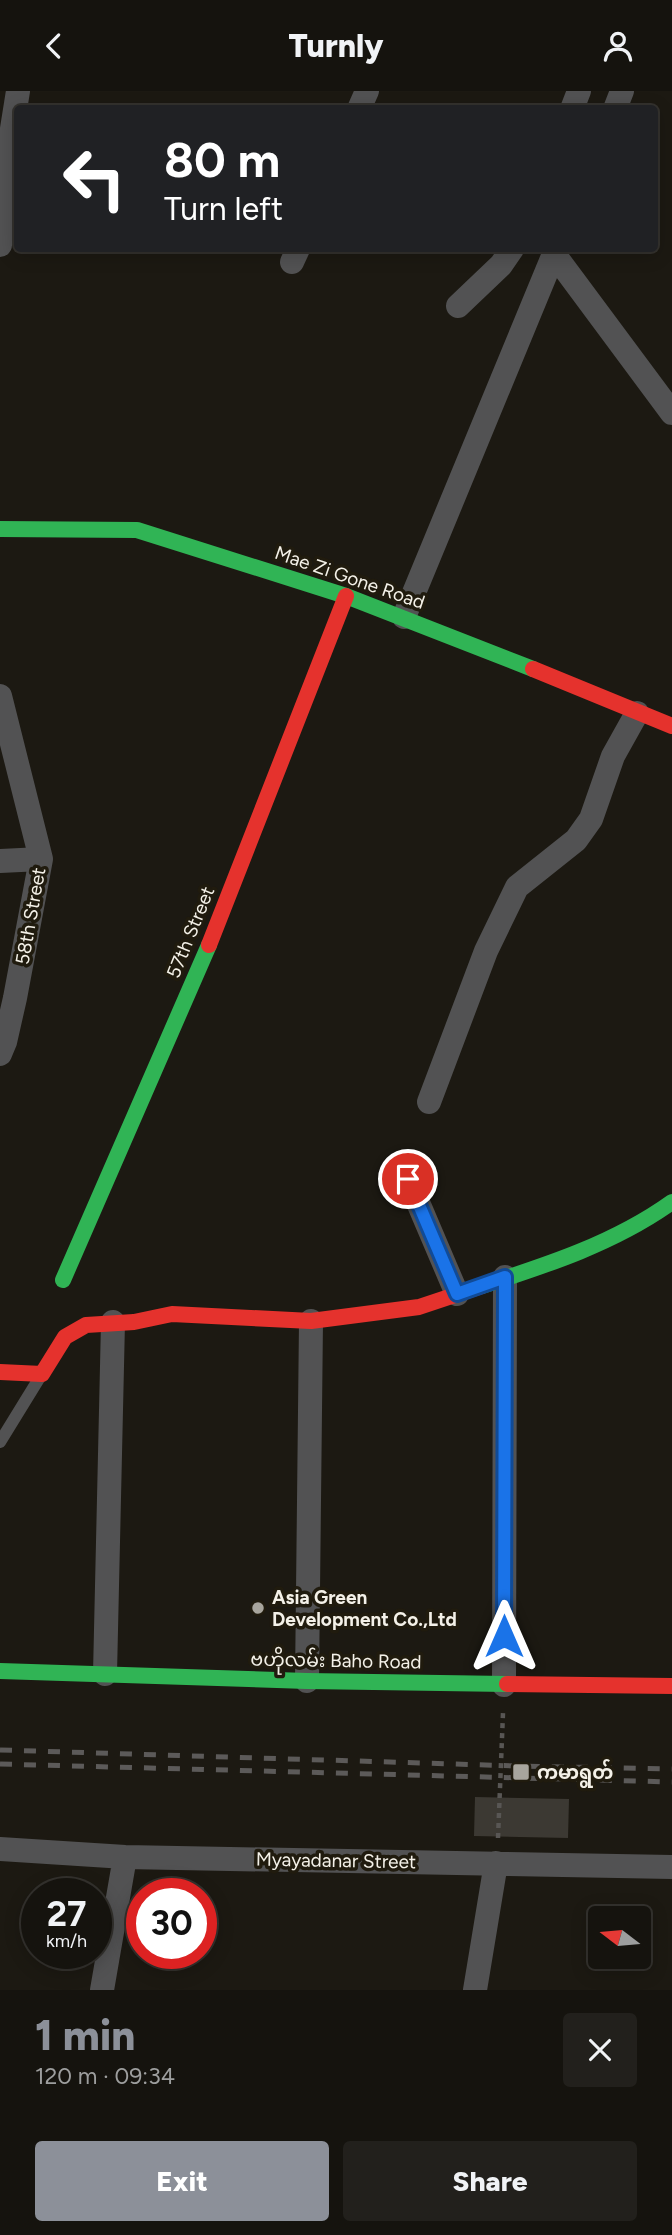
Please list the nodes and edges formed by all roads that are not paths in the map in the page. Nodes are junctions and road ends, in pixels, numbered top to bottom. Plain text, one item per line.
1 (14, 116) edge
2 (0, 245) edge
3 (510, 252) edge
4 (555, 252) edge
5 (556, 252) edge
6 (458, 306) dead end
7 (672, 413) edge
8 (0, 529) edge
9 (346, 596) junction
10 (404, 617) junction
11 (0, 696) edge
12 (637, 713) junction
13 (672, 726) edge
14 (41, 859) junction
15 (0, 861) edge
16 (0, 1054) edge
17 (429, 1102) dead end
18 (408, 1179) dead end
19 (672, 1202) edge
20 (505, 1277) junction
21 (62, 1280) dead end
22 (457, 1294) junction
23 (311, 1321) junction
24 (113, 1322) junction
25 (0, 1372) edge
26 (42, 1374) junction
27 (0, 1442) edge
28 (0, 1671) edge
29 (105, 1674) junction
30 (307, 1681) junction
31 (504, 1685) junction
32 (672, 1686) edge
33 (0, 1849) edge
34 (125, 1857) junction
35 (496, 1863) junction
36 (672, 1867) edge
37 (102, 1990) edge
38 (475, 1990) edge

1 - 2 street
3 - 6 street
4 - 10 street
5 - 7 street
8 - 9 street, Mae Zi Gone Road
9 - 10 street, Mae Zi Gone Road
9 - 21 street, 57th Street
10 - 12 street, Mae Zi Gone Road
11 - 14 street, 58th Street
12 - 13 street, Mae Zi Gone Road
12 - 17 street
14 - 15 street
14 - 16 street, 58th Street
18 - 22 street
19 - 20 street
20 - 22 street
20 - 31 street
22 - 23 street
23 - 24 street
23 - 30 street
24 - 26 street
24 - 29 street
25 - 26 street
26 - 27 lane
28 - 29 street, ဗဟိုလမ်း Baho Road
29 - 30 street, ဗဟိုလမ်း Baho Road
30 - 31 street, ဗဟိုလမ်း Baho Road
31 - 32 street, ဗဟိုလမ်း Baho Road
33 - 34 street, Myayadanar Street
34 - 35 street, Myayadanar Street
34 - 37 street
35 - 36 street, Myayadanar Street
35 - 38 street

